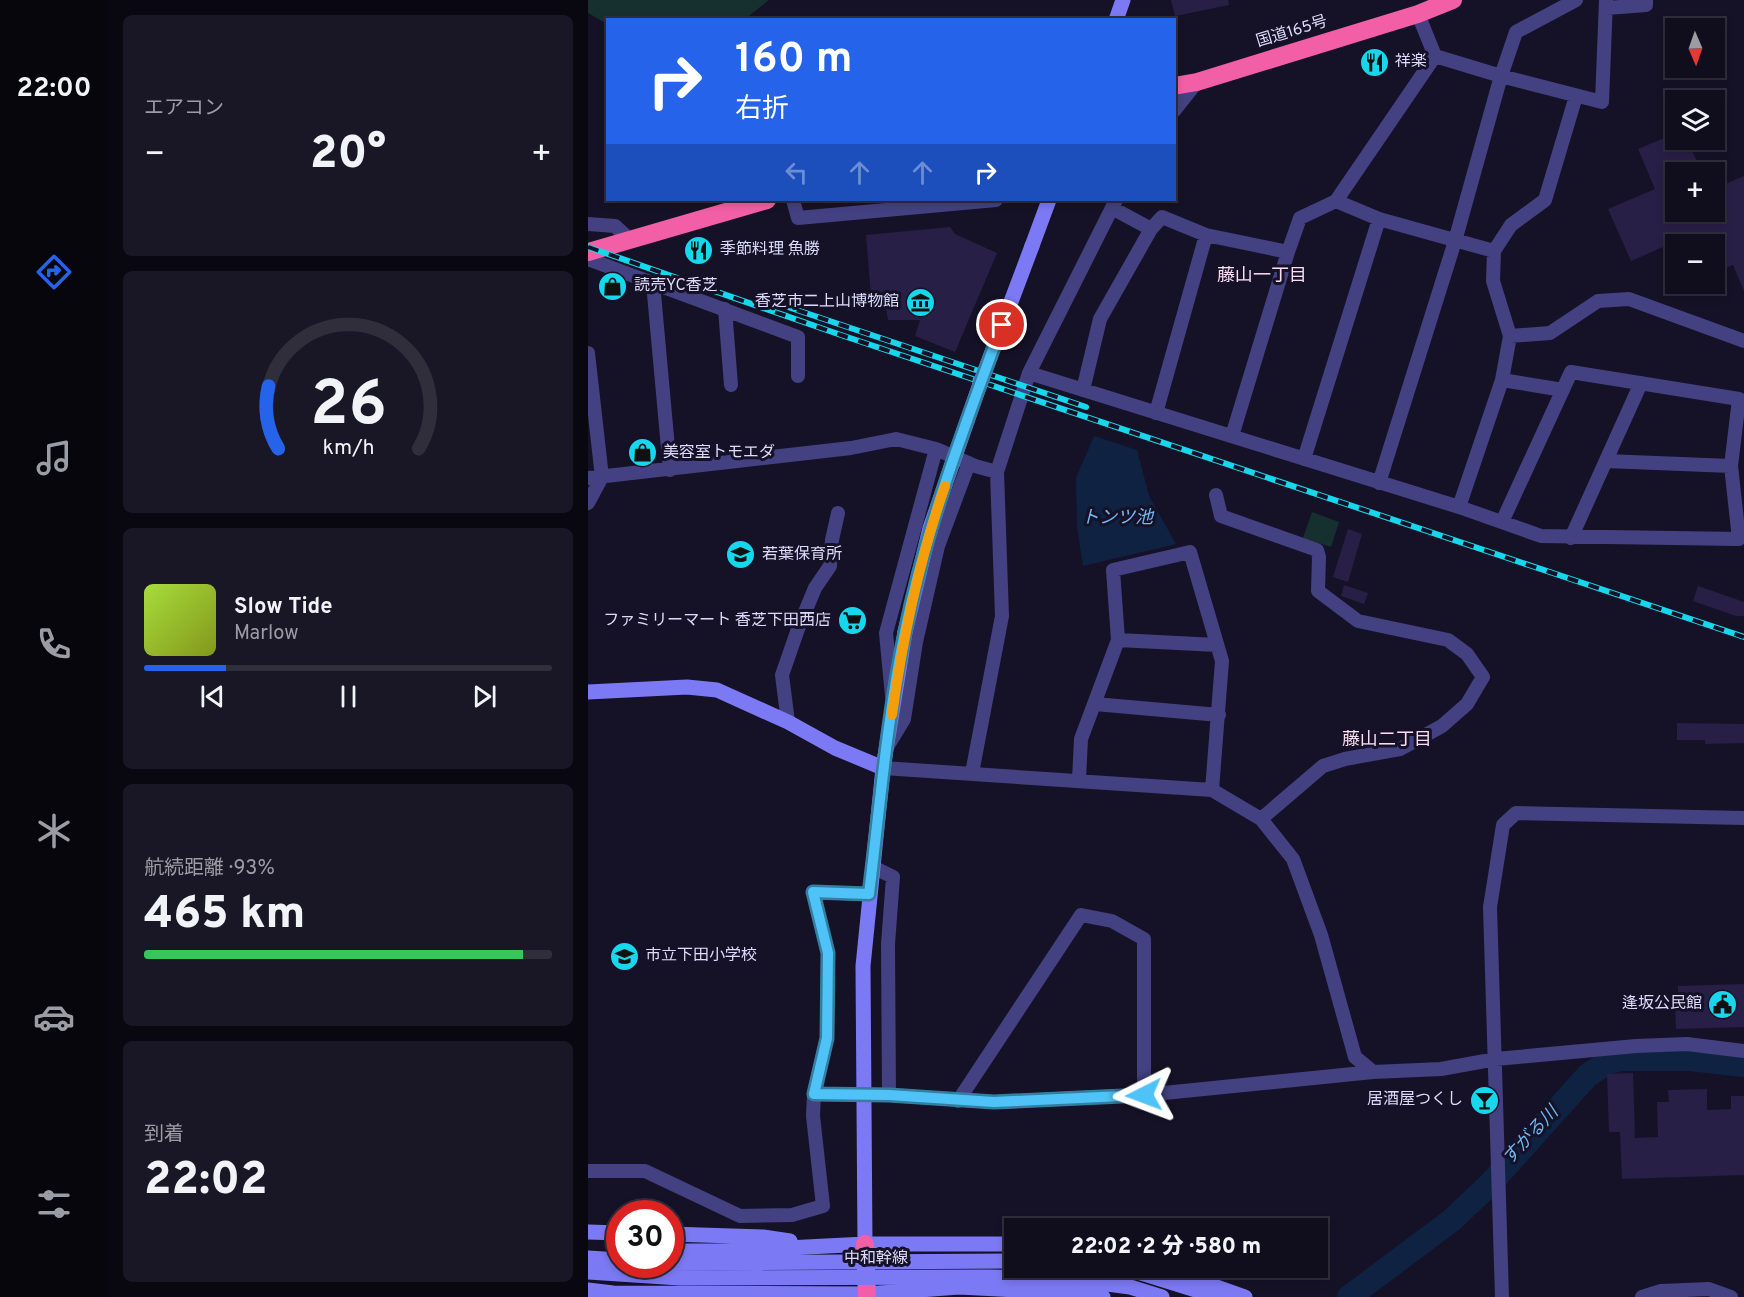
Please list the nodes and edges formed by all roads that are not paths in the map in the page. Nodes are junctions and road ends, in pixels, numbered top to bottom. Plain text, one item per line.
1 (1123, 0) edge
2 (1453, 0) edge
3 (1575, 0) edge
4 (1646, 0) edge
5 (1606, 4) edge
6 (1418, 14) junction
7 (1117, 18) edge
8 (1435, 56) junction
9 (1501, 76) junction
10 (1197, 81) junction
11 (1176, 86) edge
12 (1576, 96) junction
13 (1176, 108) edge
14 (763, 201) edge
15 (793, 201) edge
16 (976, 201) edge
17 (1049, 201) edge
18 (1336, 201) junction
19 (957, 202) edge
20 (1114, 204) edge
21 (1379, 219) junction
22 (588, 224) edge
23 (1151, 229) junction
24 (1206, 235) junction
25 (629, 239) junction
26 (1455, 240) junction
27 (1494, 251) junction
28 (588, 252) edge
29 (1288, 252) junction
30 (588, 259) edge
31 (653, 283) junction
32 (724, 309) junction
33 (1510, 336) junction
34 (1744, 341) edge
35 (588, 353) edge
36 (1029, 373) junction
37 (798, 376) dead end
38 (1502, 380) junction
39 (1641, 383) junction
40 (730, 385) dead end
41 (1083, 390) junction
42 (1563, 390) junction
43 (1156, 413) junction
44 (1232, 436) junction
45 (936, 449) junction
46 (1304, 459) junction
47 (1606, 461) junction
48 (969, 463) junction
49 (1731, 466) junction
50 (670, 470) junction
51 (997, 472) junction
52 (595, 478) edge
53 (1379, 483) junction
54 (1216, 495) dead end
55 (588, 503) edge
56 (1460, 507) junction
57 (838, 513) dead end
58 (1502, 522) junction
59 (1571, 538) junction
60 (1118, 640) junction
61 (1217, 645) junction
62 (588, 692) edge
63 (1095, 704) junction
64 (893, 707) junction
65 (1219, 715) junction
66 (788, 722) junction
67 (886, 749) junction
68 (883, 768) junction
69 (972, 773) junction
70 (1079, 780) junction
71 (1212, 790) junction
72 (1744, 818) edge
73 (1261, 819) junction
74 (873, 867) junction
75 (869, 894) junction
76 (1744, 1051) edge
77 (1496, 1059) junction
78 (1372, 1072) junction
79 (814, 1094) junction
80 (889, 1095) junction
81 (1144, 1095) junction
82 (958, 1101) junction
83 (588, 1171) edge
84 (588, 1232) edge
85 (606, 1233) edge
86 (684, 1234) edge
87 (865, 1244) junction
88 (1004, 1244) edge
89 (824, 1245) junction
90 (588, 1251) edge
91 (684, 1251) edge
92 (606, 1253) edge
93 (606, 1256) edge
94 (588, 1258) edge
95 (1004, 1261) edge
96 (684, 1263) edge
97 (588, 1272) edge
98 (1157, 1278) edge
99 (1191, 1278) edge
100 (588, 1288) edge
101 (807, 1296) edge
102 (867, 1296) edge
103 (1103, 1297) edge
104 (1162, 1297) edge
105 (1218, 1297) edge
106 (1245, 1297) edge
107 (1502, 1297) edge
108 (1642, 1297) edge
109 (1731, 1297) edge

1 - 7 main road
2 - 6 highway, 国道165号
3 - 9 street
4 - 5 street
5 - 12 street
6 - 8 street
6 - 10 highway, 国道165号
8 - 9 street
8 - 18 street
9 - 12 street
9 - 26 street
10 - 11 highway, 国道165号
10 - 13 street
12 - 27 street
14 - 25 highway
15 - 19 street
16 - 19 street
17 - 64 main road, bridge
18 - 21 street
18 - 29 street
20 - 23 street
20 - 36 street
21 - 26 street
21 - 46 street
22 - 25 street
23 - 24 street
23 - 41 street
24 - 29 street
24 - 43 street
25 - 28 highway
26 - 27 street
26 - 53 street
27 - 33 street
29 - 44 street
30 - 31 street
31 - 32 street
31 - 50 street
32 - 37 street
32 - 40 street
33 - 34 street
33 - 38 street
35 - 52 street
36 - 41 street
36 - 51 street
38 - 42 street
38 - 56 street
39 - 42 street
39 - 47 street
39 - 49 street
41 - 43 street
42 - 58 street
43 - 44 street
44 - 46 street
45 - 48 street
45 - 50 street
45 - 64 street
46 - 53 street
47 - 49 street
47 - 59 street
48 - 51 street
48 - 67 street
49 - 59 street
50 - 52 street
51 - 69 street
52 - 55 street
53 - 56 street
54 - 73 street
56 - 58 street
57 - 66 street
58 - 59 street
60 - 61 street
60 - 61 street
60 - 63 street
61 - 65 street
62 - 66 main road
63 - 65 street
63 - 70 street
64 - 67 main road
65 - 71 street
66 - 68 main road
67 - 68 main road
68 - 69 street
68 - 74 main road
69 - 70 street
70 - 71 street
71 - 73 street
72 - 77 street
73 - 78 street
74 - 75 main road
74 - 80 street
75 - 79 street
75 - 87 main road
76 - 77 street
77 - 78 street
77 - 107 street
78 - 81 street
79 - 80 street, bridge
79 - 83 street
80 - 82 street
81 - 82 street
81 - 82 street
84 - 85 main road
86 - 89 main road
87 - 88 main road
87 - 89 main road
87 - 102 highway
89 - 91 main road
90 - 92 main road
93 - 94 main road
95 - 96 main road, 中和幹線, bridge
97 - 104 main road, 中和幹線, bridge
98 - 105 main road
99 - 106 main road
100 - 101 main road
101 - 102 main road
102 - 103 main road
108 - 109 street

